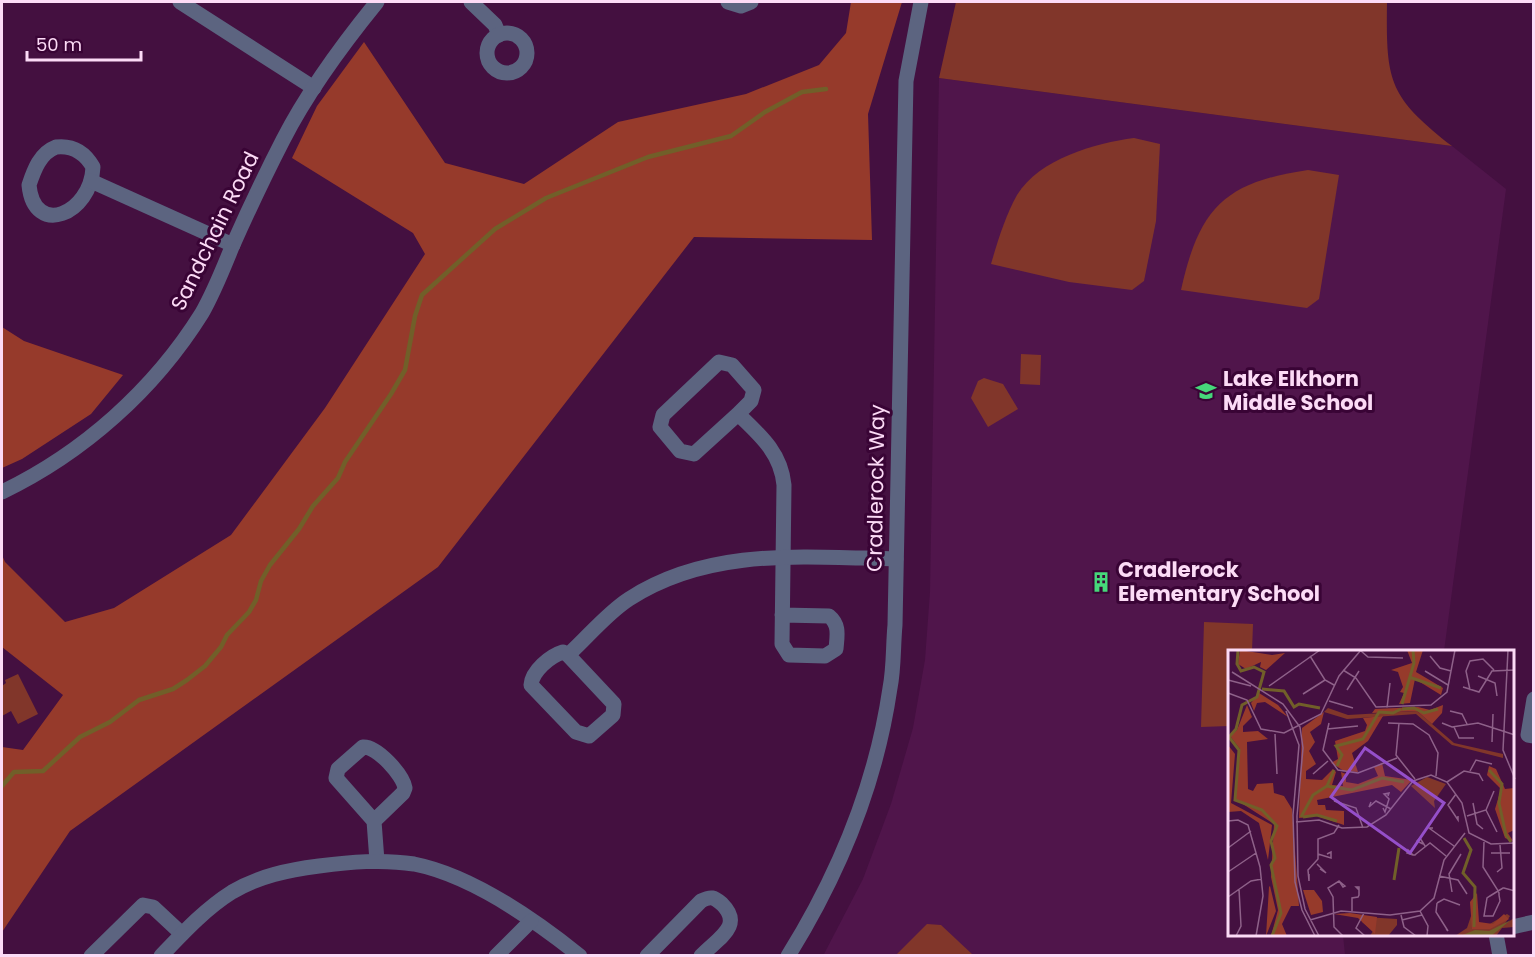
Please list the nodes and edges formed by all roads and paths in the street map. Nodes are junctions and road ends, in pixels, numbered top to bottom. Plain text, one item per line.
1 (180, 2) edge
2 (377, 2) edge
3 (471, 2) edge
4 (728, 2) edge
5 (752, 2) edge
6 (921, 2) edge
7 (499, 35) dead end
8 (314, 88) junction
9 (92, 181) junction
10 (233, 245) junction
11 (738, 414) junction
12 (2, 492) edge
13 (784, 557) junction
14 (896, 559) junction
15 (782, 615) dead end
16 (568, 655) junction
17 (1533, 699) edge
18 (1533, 736) edge
19 (374, 821) junction
20 (377, 861) junction
21 (531, 921) junction
22 (1533, 922) edge
23 (1514, 927) edge
24 (182, 934) junction
25 (1496, 936) edge
26 (651, 954) edge
27 (496, 955) edge
28 (92, 956) edge
29 (161, 956) edge
30 (580, 956) edge
31 (701, 956) edge
32 (788, 956) edge
33 (1500, 956) edge

1 - 8 street
2 - 8 street, Sandchain Road
3 - 7 street
4 - 5 street
6 - 14 street, Cradlerock Way
8 - 10 street, Sandchain Road
9 - 9 street
9 - 10 street
10 - 12 street, Sandchain Road
11 - 11 street
11 - 13 street
13 - 14 street
13 - 15 street
13 - 16 street
14 - 32 street, Cradlerock Way
16 - 16 street
17 - 18 street
19 - 19 street
19 - 20 street
20 - 21 street
20 - 24 street
21 - 27 street
21 - 30 street
22 - 23 street
24 - 28 street
24 - 29 street
25 - 33 street
26 - 31 street

